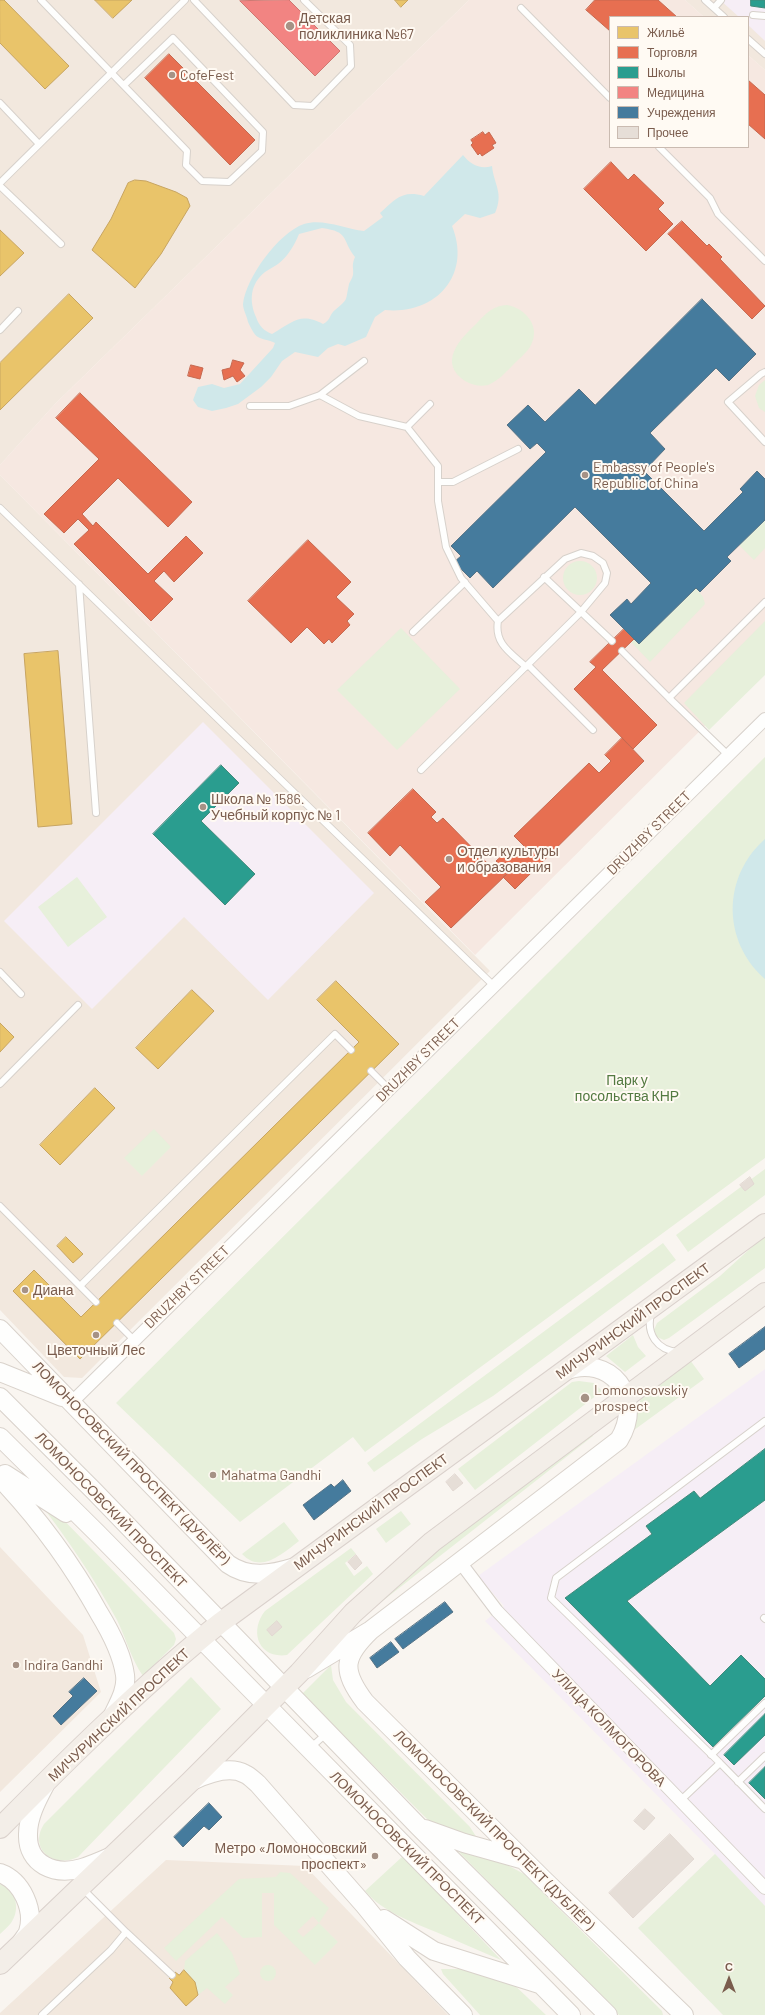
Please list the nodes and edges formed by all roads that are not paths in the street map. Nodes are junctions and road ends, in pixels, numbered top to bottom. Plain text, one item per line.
1 (41, 0) edge
2 (185, 0) edge
3 (194, 0) edge
4 (304, 0) edge
5 (705, 0) edge
6 (721, 0) edge
7 (521, 8) dead end
8 (714, 8) junction
9 (753, 15) dead end
10 (723, 16) edge
11 (765, 16) edge
12 (749, 40) edge
13 (765, 54) edge
14 (112, 72) junction
15 (124, 85) junction
16 (609, 97) edge
17 (0, 103) edge
18 (39, 144) junction
19 (660, 148) edge
20 (0, 184) edge
21 (61, 244) dead end
22 (765, 261) edge
23 (18, 311) dead end
24 (0, 330) edge
25 (364, 361) dead end
26 (765, 372) edge
27 (320, 395) junction
28 (430, 404) dead end
29 (250, 406) dead end
30 (407, 427) junction
31 (765, 441) edge
32 (518, 449) dead end
33 (438, 482) junction
34 (0, 508) edge
35 (544, 577) junction
36 (465, 582) junction
37 (79, 584) junction
38 (765, 602) edge
39 (580, 613) junction
40 (498, 621) junction
41 (413, 632) dead end
42 (612, 641) dead end
43 (622, 651) dead end
44 (527, 666) junction
45 (669, 698) junction
46 (765, 719) edge
47 (592, 730) dead end
48 (728, 755) junction
49 (421, 770) dead end
50 (96, 813) dead end
51 (0, 972) edge
52 (494, 986) junction
53 (22, 994) dead end
54 (78, 1005) dead end
55 (351, 1050) dead end
56 (372, 1071) dead end
57 (0, 1084) edge
58 (389, 1089) junction
59 (1, 1210) edge
60 (765, 1224) edge
61 (80, 1286) junction
62 (765, 1293) edge
63 (96, 1302) dead end
64 (657, 1304) junction
65 (117, 1323) dead end
66 (0, 1329) edge
67 (134, 1340) junction
68 (691, 1348) junction
69 (0, 1372) edge
70 (564, 1372) junction
71 (626, 1396) junction
72 (0, 1397) edge
73 (72, 1402) junction
74 (765, 1421) edge
75 (0, 1437) edge
76 (0, 1471) edge
77 (0, 1478) edge
78 (97, 1533) junction
79 (460, 1562) junction
80 (296, 1567) junction
81 (220, 1623) junction
82 (371, 1630) junction
83 (200, 1639) junction
84 (299, 1673) junction
85 (283, 1688) junction
86 (765, 1703) edge
87 (261, 1710) junction
88 (110, 1722) junction
89 (327, 1732) junction
90 (309, 1749) junction
91 (712, 1755) junction
92 (765, 1756) edge
93 (720, 1763) junction
94 (47, 1781) junction
95 (190, 1782) junction
96 (738, 1782) junction
97 (680, 1801) junction
98 (765, 1809) edge
99 (2, 1823) edge
100 (419, 1827) junction
101 (112, 1856) junction
102 (523, 1859) junction
103 (0, 1873) edge
104 (80, 1886) junction
105 (765, 1888) edge
106 (365, 1906) junction
107 (126, 1932) junction
108 (21, 1943) junction
109 (0, 1964) edge
110 (172, 1975) dead end
111 (542, 1985) junction
112 (683, 2014) edge
113 (42, 2015) edge
114 (463, 2015) edge
115 (571, 2015) edge
116 (608, 2015) edge

1 - 14 lane
2 - 14 lane
3 - 4 lane
5 - 8 lane
6 - 8 lane
7 - 16 lane
8 - 10 lane
9 - 11 lane
12 - 13 lane
14 - 15 lane
14 - 18 lane
15 - 15 lane
17 - 18 lane
18 - 20 lane
19 - 22 lane
20 - 21 lane
23 - 24 lane
25 - 27 lane
26 - 31 lane
27 - 29 lane
27 - 30 lane
28 - 30 lane
30 - 33 lane
32 - 33 lane
33 - 36 lane
34 - 37 lane
35 - 39 lane
35 - 39 lane
35 - 40 lane
36 - 40 lane
36 - 41 lane
37 - 50 lane
37 - 52 lane
38 - 45 lane
39 - 42 lane
39 - 44 lane
40 - 44 lane
43 - 45 lane
44 - 47 lane
44 - 49 lane
45 - 48 lane
46 - 48 street, DRUZHBY STREET
48 - 52 street, DRUZHBY STREET
51 - 53 lane
52 - 58 street, DRUZHBY STREET
54 - 57 lane
55 - 61 lane
56 - 58 lane
58 - 67 street, DRUZHBY STREET
59 - 61 lane
60 - 64 main road, МИЧУРИНСКИЙ ПРОСПЕКТ
61 - 63 lane
62 - 68 main road
64 - 68 lane
64 - 70 main road, МИЧУРИНСКИЙ ПРОСПЕКТ
65 - 67 lane
66 - 73 main road, ЛОМОНОСОВСКИЙ ПРОСПЕКТ (ДУБЛЁР)
67 - 73 street, DRUZHBY STREET
68 - 71 main road
69 - 73 main road
70 - 71 main road
70 - 80 main road, МИЧУРИНСКИЙ ПРОСПЕКТ
71 - 79 main road
71 - 84 main road
72 - 81 main road, ЛОМОНОСОВСКИЙ ПРОСПЕКТ
73 - 80 main road, ЛОМОНОСОВСКИЙ ПРОСПЕКТ (ДУБЛЁР)
74 - 91 lane
75 - 78 main road, ЛОМОНОСОВСКИЙ ПРОСПЕКТ
76 - 78 main road
77 - 88 main road
78 - 83 main road, ЛОМОНОСОВСКИЙ ПРОСПЕКТ
79 - 82 main road
79 - 97 street, УЛИЦА КОЛМОГОРОВА
80 - 81 main road, МИЧУРИНСКИЙ ПРОСПЕКТ
81 - 83 main road, МИЧУРИНСКИЙ ПРОСПЕКТ
81 - 85 main road, ЛОМОНОСОВСКИЙ ПРОСПЕКТ
82 - 84 main road
82 - 102 main road, ЛОМОНОСОВСКИЙ ПРОСПЕКТ (ДУБЛЁР)
83 - 87 main road, ЛОМОНОСОВСКИЙ ПРОСПЕКТ
83 - 88 main road, МИЧУРИНСКИЙ ПРОСПЕКТ
84 - 85 main road
85 - 87 main road
85 - 89 main road, ЛОМОНОСОВСКИЙ ПРОСПЕКТ
86 - 91 lane
87 - 90 main road, ЛОМОНОСОВСКИЙ ПРОСПЕКТ
87 - 95 main road
88 - 94 main road, МИЧУРИНСКИЙ ПРОСПЕКТ
89 - 90 lane
89 - 100 main road, ЛОМОНОСОВСКИЙ ПРОСПЕКТ
90 - 111 main road, ЛОМОНОСОВСКИЙ ПРОСПЕКТ
91 - 93 lane
92 - 96 lane
93 - 96 lane
93 - 97 lane
94 - 99 main road, МИЧУРИНСКИЙ ПРОСПЕКТ
94 - 101 main road
95 - 101 main road
95 - 106 main road
96 - 98 lane
97 - 105 street, УЛИЦА КОЛМОГОРОВА
100 - 102 main road
100 - 116 main road, ЛОМОНОСОВСКИЙ ПРОСПЕКТ
101 - 104 main road
102 - 112 main road, ЛОМОНОСОВСКИЙ ПРОСПЕКТ (ДУБЛЁР)
103 - 108 main road
104 - 107 lane
104 - 108 main road
106 - 111 main road
106 - 114 main road
107 - 110 lane
107 - 113 lane
108 - 109 main road
111 - 115 main road, ЛОМОНОСОВСКИЙ ПРОСПЕКТ

